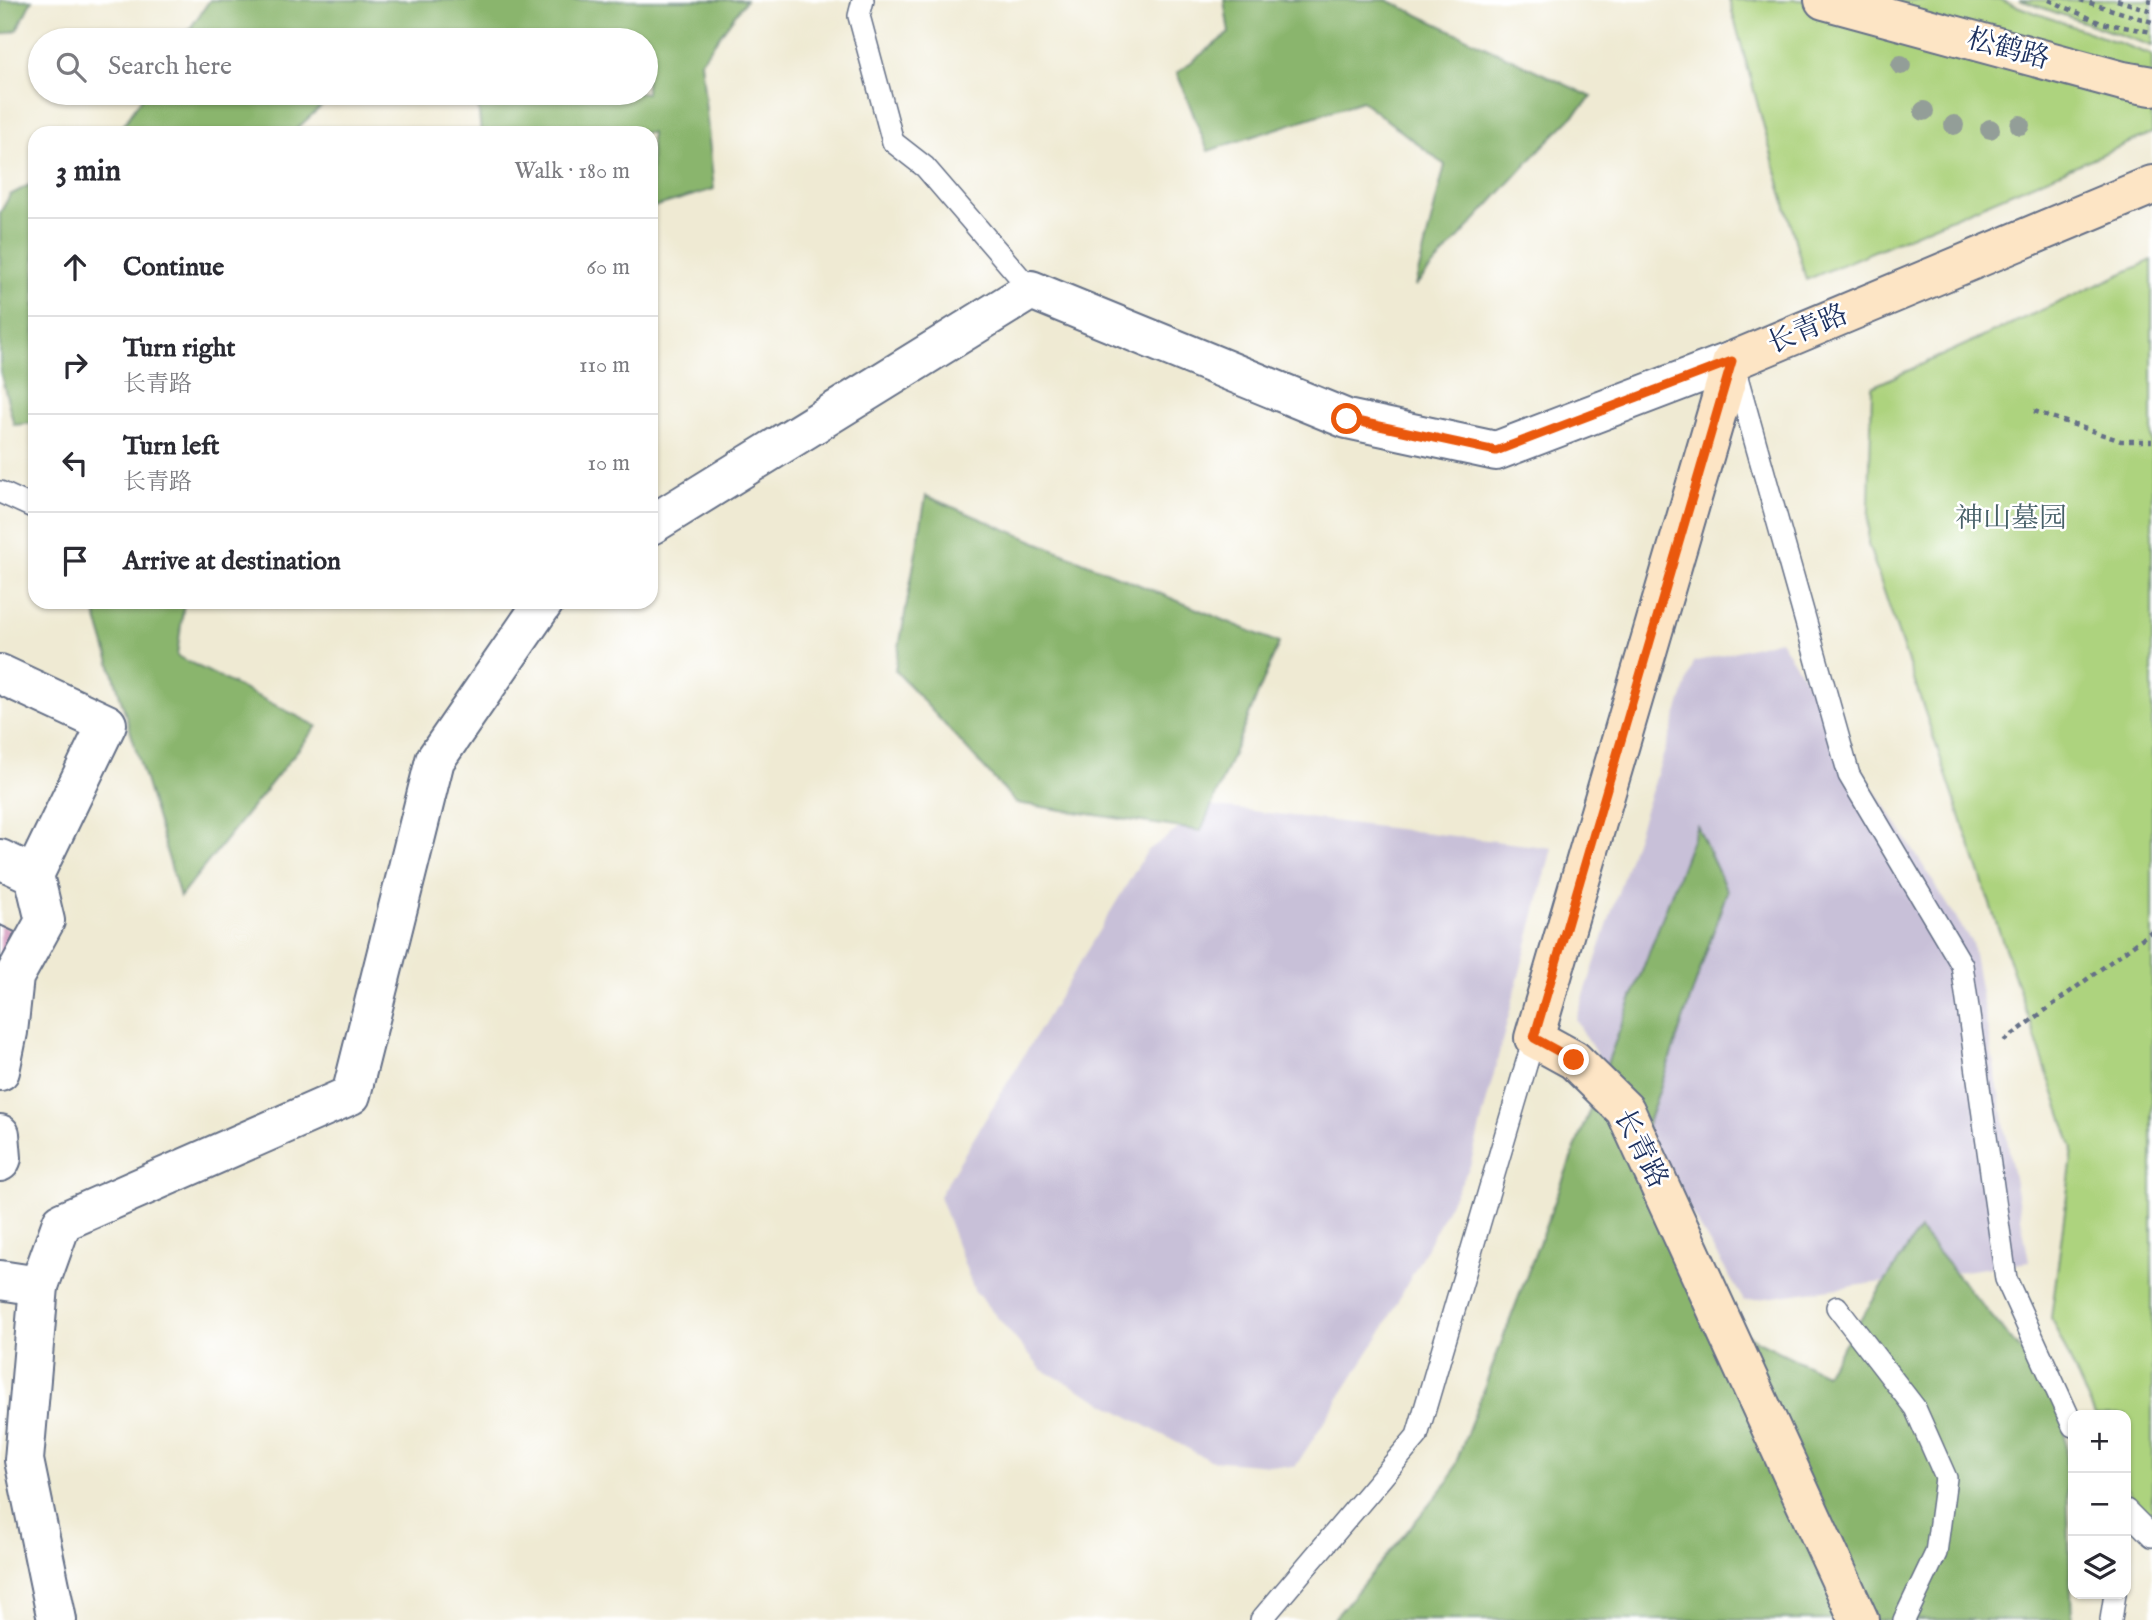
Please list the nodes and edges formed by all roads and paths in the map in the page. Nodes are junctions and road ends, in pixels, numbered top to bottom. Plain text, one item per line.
1 (863, 0) edge
2 (1825, 0) edge
3 (2049, 0) edge
4 (2080, 0) edge
5 (2117, 0) edge
6 (2152, 11) edge
7 (2152, 22) edge
8 (2152, 32) edge
9 (2152, 86) edge
10 (2152, 185) edge
11 (1031, 290) junction
12 (1732, 361) junction
13 (2034, 411) dead end
14 (2152, 441) edge
15 (0, 492) edge
16 (28, 505) edge
17 (658, 521) edge
18 (539, 609) edge
19 (0, 674) edge
20 (0, 859) edge
21 (34, 875) junction
22 (2152, 931) edge
23 (4, 1030) edge
24 (1534, 1038) junction
25 (1976, 1062) junction
26 (0, 1071) edge
27 (0, 1134) edge
28 (0, 1162) edge
29 (0, 1280) edge
30 (39, 1286) junction
31 (1837, 1307) dead end
32 (2068, 1415) edge
33 (2131, 1515) edge
34 (2152, 1536) edge
35 (2114, 1599) edge
36 (57, 1620) edge
37 (1261, 1620) edge
38 (1859, 1620) edge
39 (1904, 1620) edge
40 (2111, 1620) edge

1 - 11 lane
2 - 9 street, 松鹤路
3 - 8 path
4 - 7 path
5 - 6 path
10 - 12 street, 长青路
11 - 12 street
11 - 17 street
12 - 24 street, 长青路
12 - 25 lane
13 - 14 path
15 - 16 lane
18 - 30 street
19 - 21 street
20 - 21 street
21 - 23 street
22 - 25 path
23 - 26 street
24 - 37 lane
24 - 38 street, 长青路
25 - 32 lane
27 - 28 street
29 - 30 street
30 - 36 street
31 - 39 lane
33 - 34 lane
35 - 40 lane

